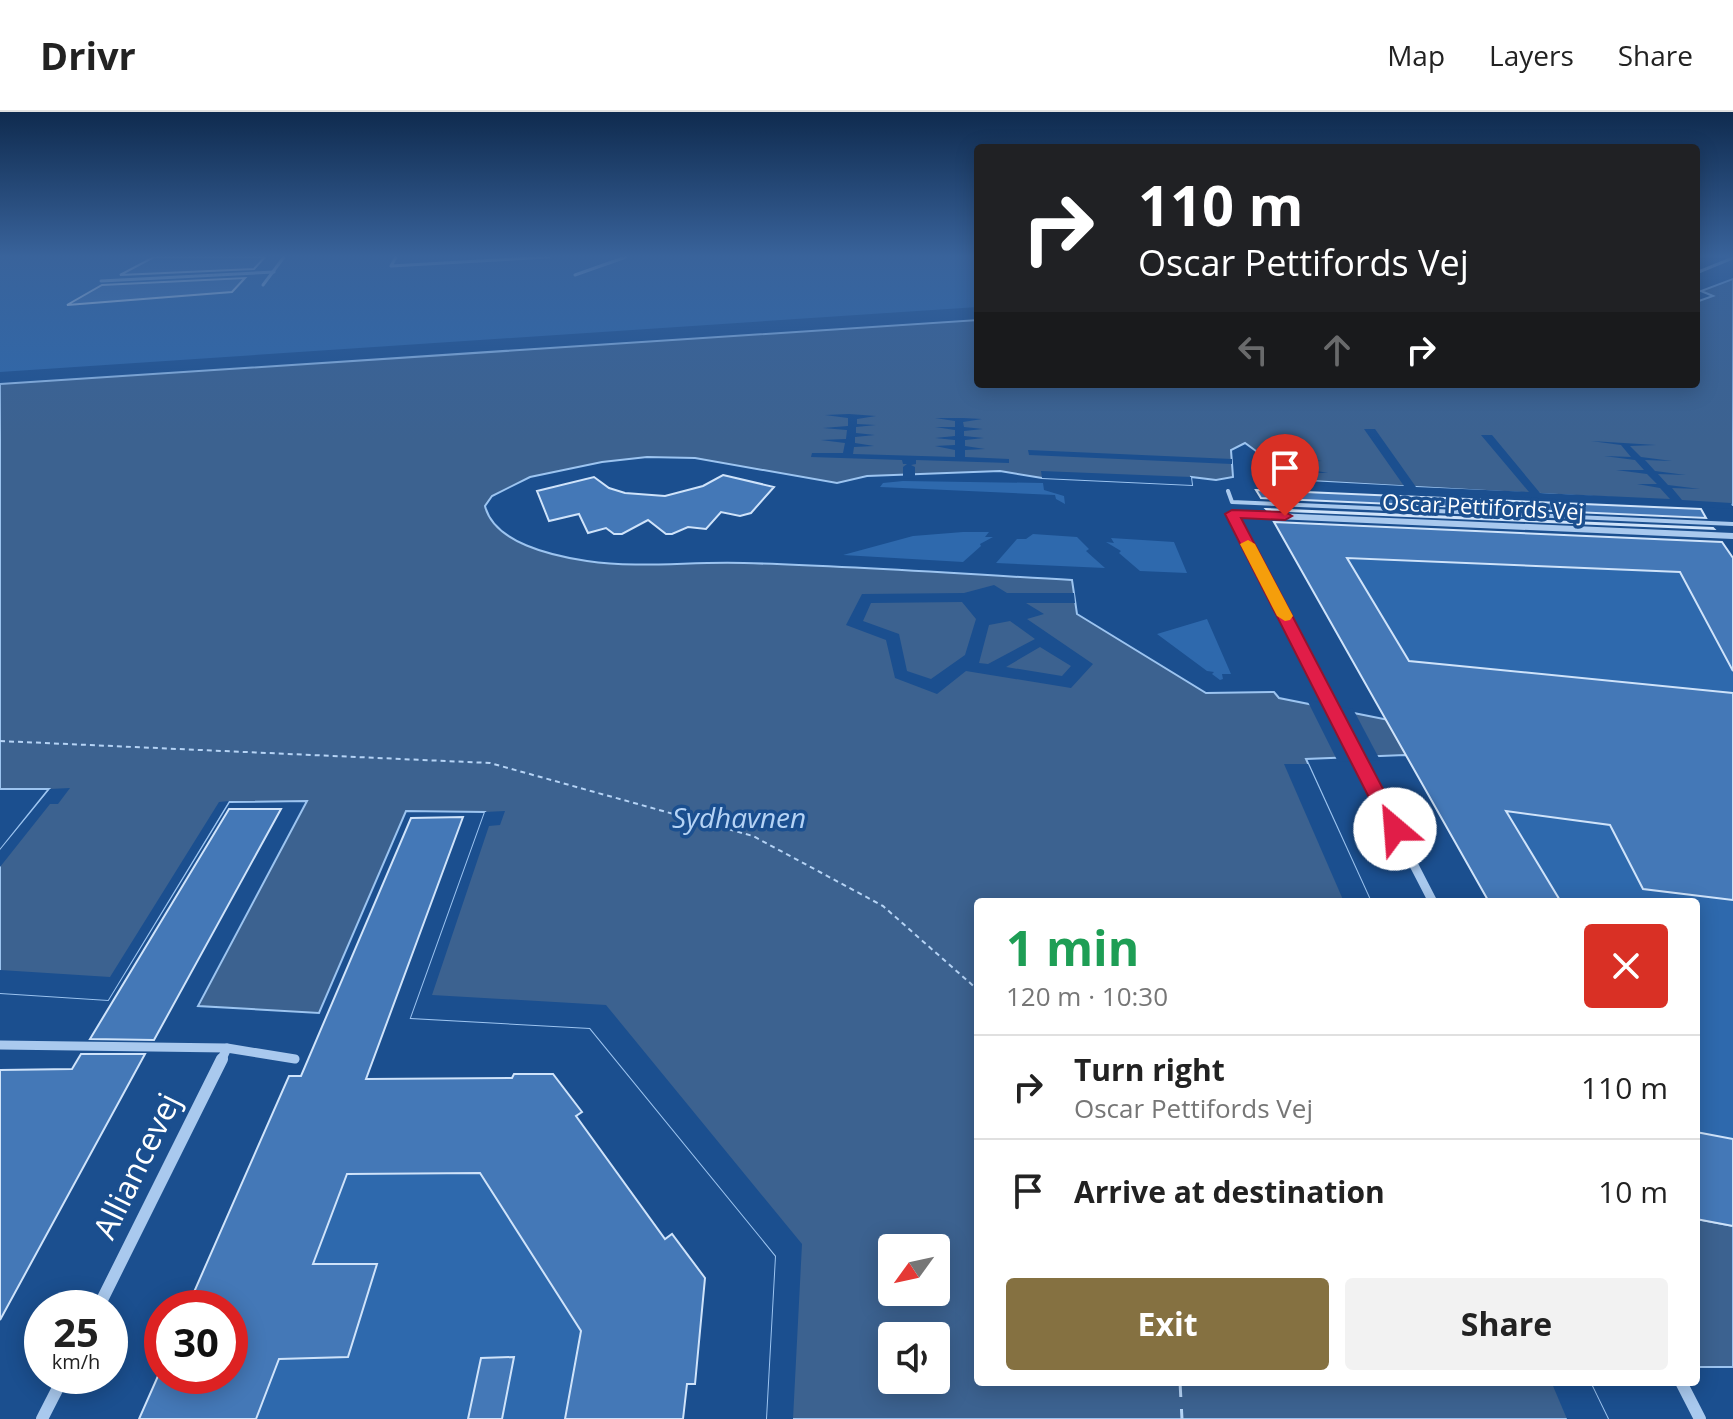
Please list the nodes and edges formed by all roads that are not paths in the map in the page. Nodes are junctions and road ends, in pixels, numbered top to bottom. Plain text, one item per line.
1 (1228, 491) dead end
2 (1733, 524) edge
3 (1733, 536) edge
4 (1431, 898) edge
5 (0, 1045) edge
6 (227, 1048) junction
7 (295, 1059) dead end
8 (107, 1290) edge
9 (1683, 1386) edge
10 (55, 1394) edge
11 (42, 1419) edge
12 (1700, 1419) edge

1 - 2 lane
3 - 4 street, Oscar Pettifords Vej
5 - 6 street
6 - 7 street
6 - 8 street, Alliancevej
9 - 12 street
10 - 11 street

